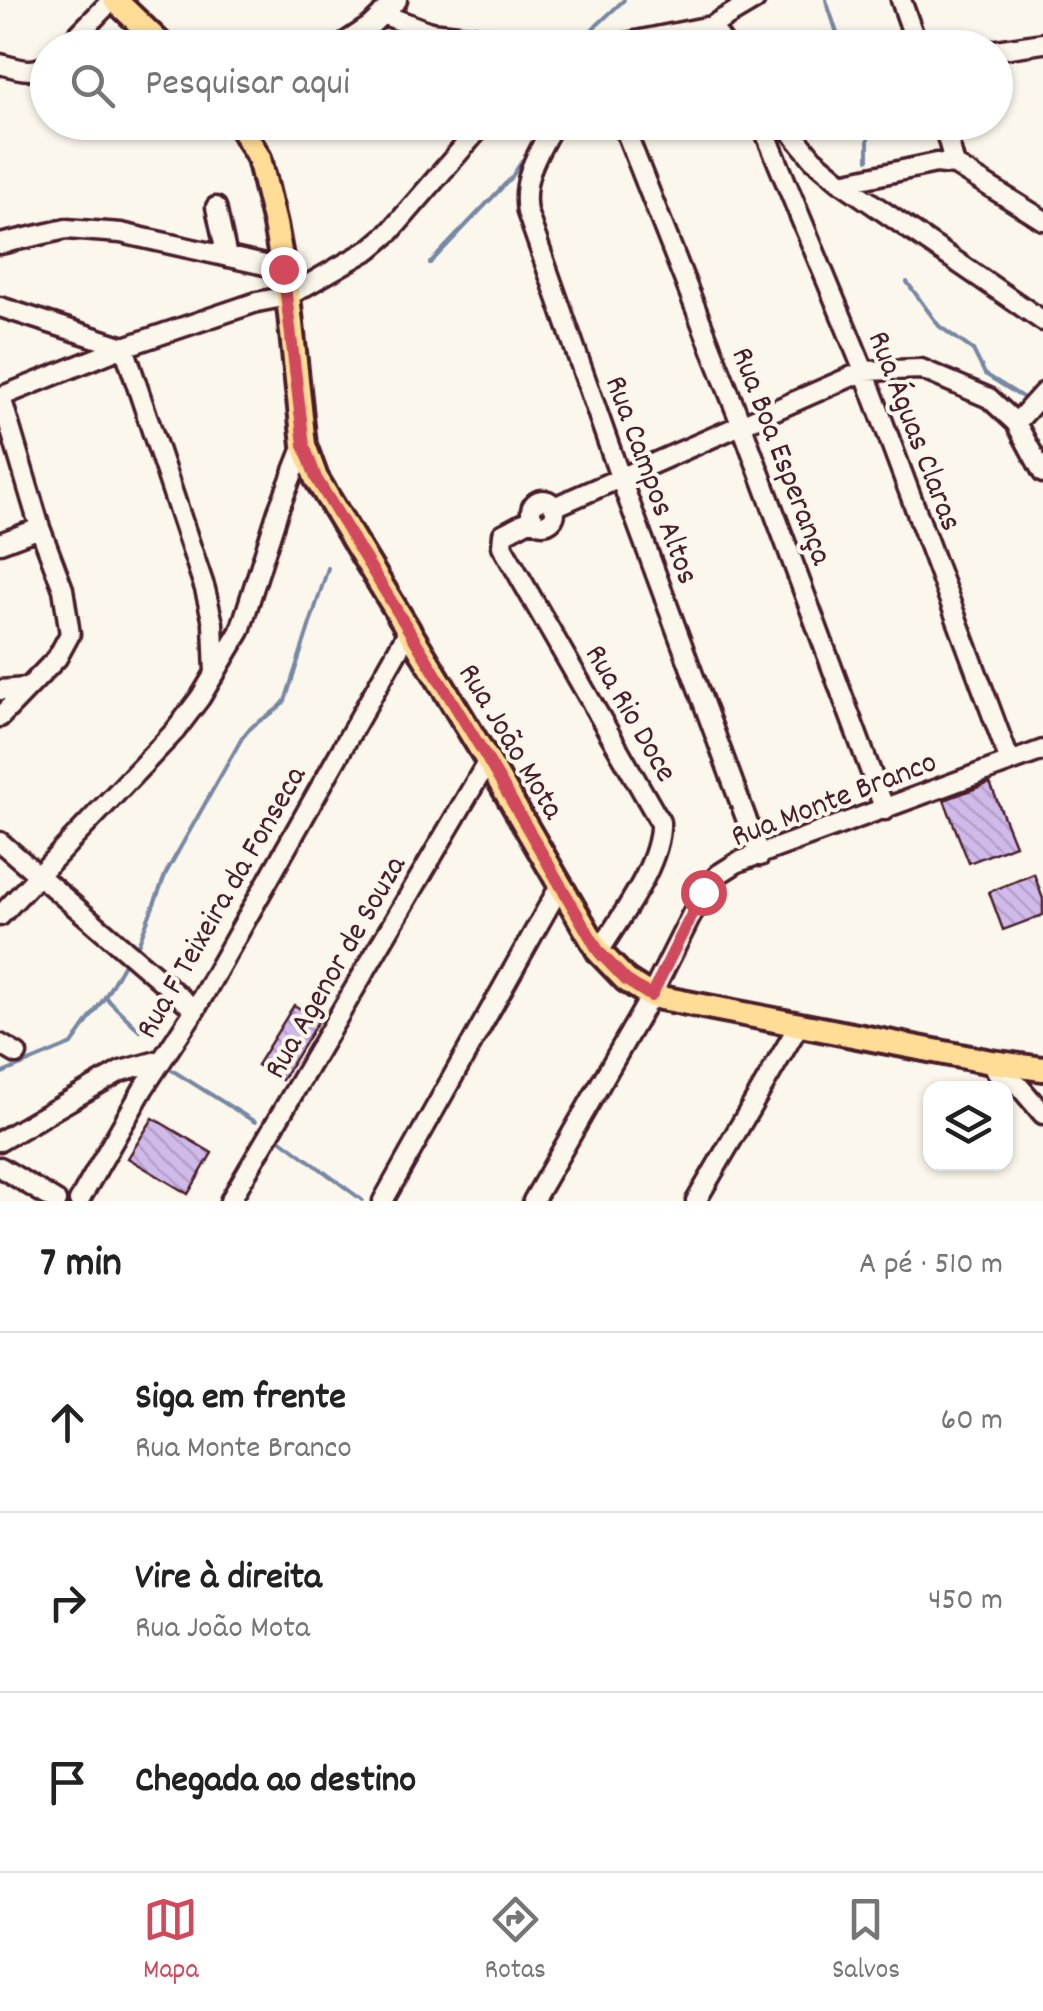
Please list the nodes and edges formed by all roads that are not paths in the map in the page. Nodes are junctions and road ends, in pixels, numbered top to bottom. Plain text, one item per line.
1 (397, 0) edge
2 (755, 0) edge
3 (901, 0) edge
4 (122, 2) edge
5 (382, 14) junction
6 (712, 26) junction
7 (87, 30) edge
8 (148, 30) edge
9 (361, 30) edge
10 (425, 30) edge
11 (692, 30) edge
12 (715, 30) edge
13 (912, 30) edge
14 (1043, 43) edge
15 (1013, 47) edge
16 (0, 64) edge
17 (30, 70) edge
18 (248, 140) edge
19 (455, 140) edge
20 (469, 140) edge
21 (545, 140) edge
22 (629, 140) edge
23 (767, 140) edge
24 (797, 140) edge
25 (948, 140) edge
26 (955, 165) junction
27 (842, 184) junction
28 (216, 208) dead end
29 (1043, 220) edge
30 (0, 244) edge
31 (227, 256) junction
32 (286, 283) junction
33 (0, 307) edge
34 (1043, 321) edge
35 (124, 348) junction
36 (864, 371) junction
37 (1043, 393) edge
38 (1, 397) edge
39 (1016, 423) junction
40 (742, 426) junction
41 (304, 445) junction
42 (1043, 473) edge
43 (620, 477) junction
44 (40, 528) junction
45 (0, 543) edge
46 (409, 630) junction
47 (215, 674) junction
48 (26, 688) junction
49 (0, 690) edge
50 (0, 717) edge
51 (1043, 750) edge
52 (488, 760) junction
53 (1010, 762) junction
54 (885, 810) junction
55 (0, 842) edge
56 (760, 856) junction
57 (36, 876) junction
58 (560, 886) junction
59 (0, 916) edge
60 (599, 952) junction
61 (651, 996) junction
62 (195, 1010) junction
63 (799, 1025) junction
64 (0, 1044) edge
65 (17, 1054) dead end
66 (161, 1060) junction
67 (991, 1062) junction
68 (1043, 1069) edge
69 (1043, 1114) edge
70 (0, 1141) edge
71 (0, 1167) edge
72 (56, 1201) edge
73 (79, 1201) edge
74 (230, 1201) edge
75 (383, 1201) edge
76 (533, 1201) edge
77 (696, 1201) edge

1 - 5 street
2 - 6 street
3 - 13 street
4 - 7 street
4 - 8 main road
5 - 9 street
5 - 10 street
6 - 11 street
6 - 12 street
14 - 15 street
16 - 17 street
18 - 32 main road, Rua João Mota
19 - 32 street
20 - 32 street
21 - 43 street, Rua Campos Altos
22 - 40 street, Rua Boa Esperança
23 - 36 street, Rua Águas Claras
24 - 27 street
25 - 26 street
26 - 27 street
26 - 29 street
27 - 34 street
28 - 31 street
30 - 31 street
31 - 32 street
32 - 35 street
32 - 41 main road, Rua João Mota
33 - 35 street
35 - 38 street
35 - 47 street
36 - 39 street
36 - 40 street
36 - 53 street, Rua Águas Claras
37 - 39 street
38 - 44 street
39 - 42 street
40 - 43 street
40 - 54 street, Rua Boa Esperança
41 - 46 main road, Rua João Mota
41 - 47 street
43 - 56 street, Rua Campos Altos
43 - 60 street, Rua Rio Doce
44 - 45 street
44 - 48 street
46 - 52 main road, Rua João Mota
46 - 62 street, Rua F Teixeira da Fonseca
47 - 57 street
48 - 49 street
48 - 50 street
51 - 53 street, Rua Monte Branco
52 - 58 main road, Rua João Mota
52 - 74 street, Rua Agenor de Souza
53 - 54 street, Rua Monte Branco
54 - 56 street, Rua Monte Branco
55 - 57 street
56 - 61 street, Rua Monte Branco
57 - 59 street
57 - 62 street
58 - 60 main road, Rua João Mota
58 - 75 street
60 - 61 main road, Rua João Mota
61 - 63 main road, Rua João Mota
61 - 76 street, Rua Monte Branco
62 - 66 street, Rua F Teixeira da Fonseca
63 - 67 main road, Rua João Mota
63 - 77 street
64 - 65 street
66 - 70 street
66 - 73 street, Rua F Teixeira da Fonseca
67 - 68 main road, Rua João Mota
67 - 69 street
71 - 72 street

